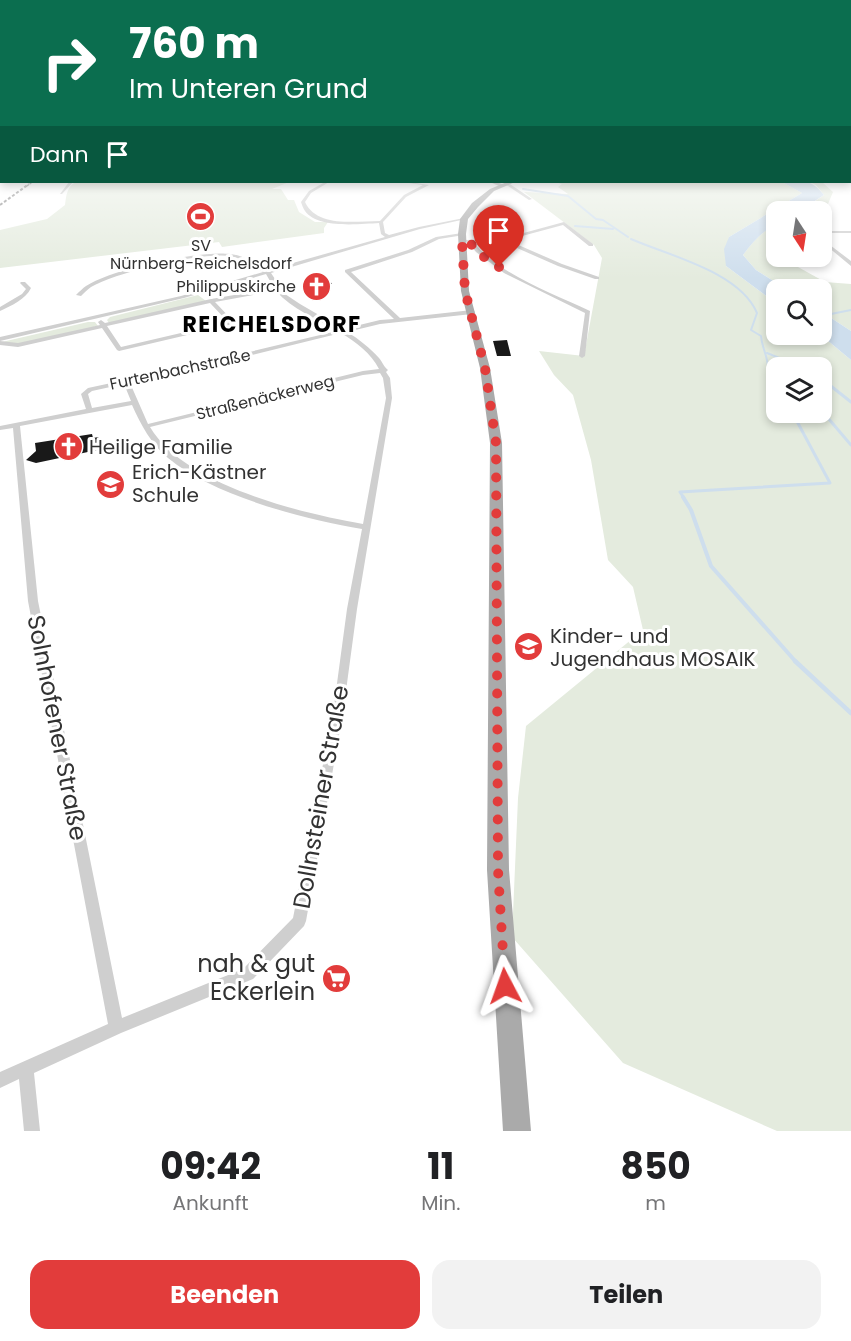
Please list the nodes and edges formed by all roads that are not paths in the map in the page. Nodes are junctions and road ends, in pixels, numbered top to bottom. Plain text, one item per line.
1 (70, 183) edge
2 (325, 183) edge
3 (416, 183) edge
4 (506, 183) edge
5 (61, 193) dead end
6 (530, 199) dead end
7 (464, 219) junction
8 (381, 222) junction
9 (832, 232) edge
10 (851, 232) edge
11 (389, 237) junction
12 (465, 239) junction
13 (502, 240) junction
14 (591, 245) dead end
15 (832, 248) edge
16 (851, 264) edge
17 (268, 273) junction
18 (597, 278) dead end
19 (24, 283) dead end
20 (278, 289) junction
21 (79, 295) dead end
22 (211, 301) junction
23 (0, 309) edge
24 (472, 312) junction
25 (98, 318) junction
26 (398, 319) junction
27 (104, 326) junction
28 (342, 331) junction
29 (0, 341) edge
30 (582, 356) dead end
31 (385, 370) junction
32 (126, 382) junction
33 (135, 402) junction
34 (90, 411) junction
35 (16, 425) junction
36 (147, 426) junction
37 (0, 428) edge
38 (366, 527) junction
39 (116, 1028) junction
40 (26, 1069) junction
41 (0, 1080) edge
42 (32, 1131) edge
43 (518, 1131) edge

1 - 5 street
2 - 8 street
3 - 8 street
4 - 6 street
4 - 7 main road
7 - 11 street
7 - 12 main road
8 - 11 street
9 - 10 street
11 - 17 street
12 - 13 street
12 - 24 main road
12 - 26 street
12 - 30 street
13 - 14 street
13 - 18 street
15 - 16 street
17 - 20 street
17 - 21 street
17 - 25 street
19 - 23 street
20 - 22 street
20 - 28 street
22 - 27 street
22 - 27 street
24 - 26 street, Furtenbachstraße
24 - 43 main road
25 - 27 street
25 - 29 street
26 - 28 street, Furtenbachstraße
27 - 29 street
28 - 31 street
28 - 32 street, Furtenbachstraße
31 - 36 street, Straßenäckerweg
31 - 38 street, Dollnsteiner Straße
32 - 33 street
32 - 34 street, Furtenbachstraße
33 - 34 street
33 - 36 street
34 - 35 street
35 - 37 street
35 - 39 street, Solnhofener Straße
36 - 38 street
38 - 39 street, Dollnsteiner Straße
39 - 40 street, Dollnsteiner Straße
40 - 41 street, Dollnsteiner Straße
40 - 42 street

